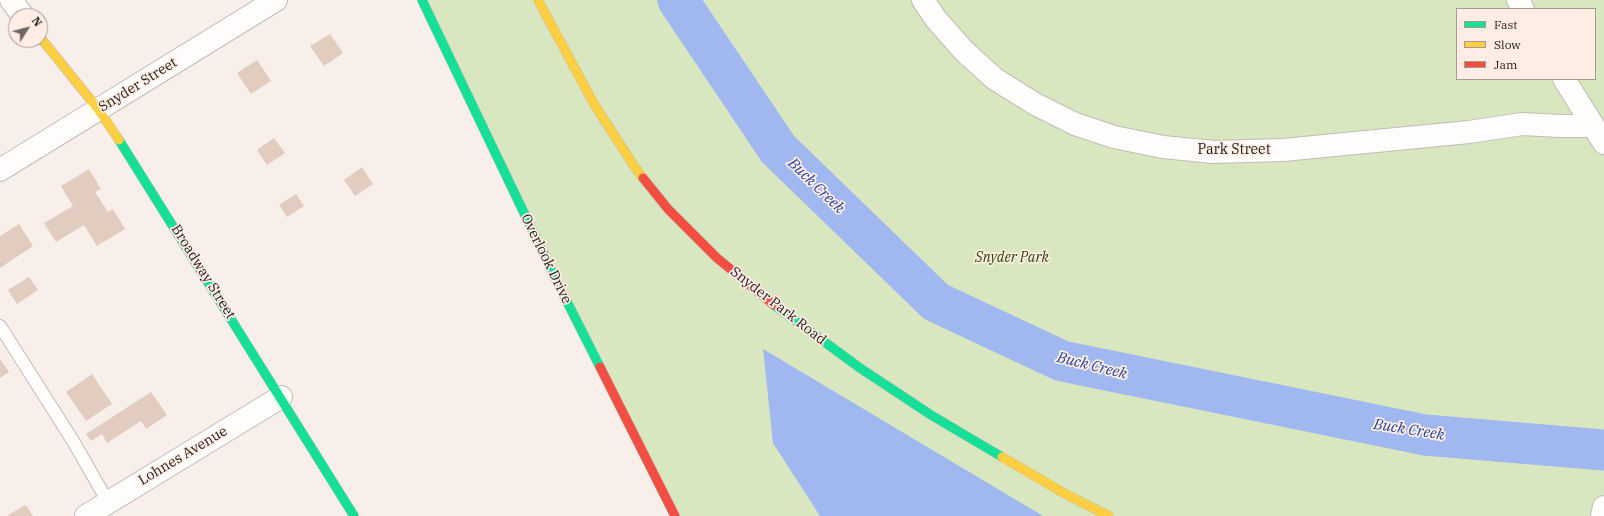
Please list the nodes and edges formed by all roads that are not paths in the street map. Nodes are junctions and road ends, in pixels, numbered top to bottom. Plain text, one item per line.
1 (11, 0) edge
2 (276, 0) edge
3 (422, 0) edge
4 (538, 0) edge
5 (923, 0) edge
6 (18, 8) edge
7 (48, 47) edge
8 (1569, 88) edge
9 (98, 109) junction
10 (1598, 134) edge
11 (0, 170) edge
12 (0, 326) edge
13 (281, 397) junction
14 (108, 502) junction
15 (1604, 507) edge
16 (86, 516) edge
17 (354, 516) edge
18 (674, 516) edge
19 (1109, 516) edge
20 (1602, 516) edge

1 - 6 street
2 - 9 street, Snyder Street
3 - 18 street, Overlook Drive
4 - 19 street, Snyder Park Road
5 - 10 street, Park Street
7 - 9 street, Broadway Street
8 - 10 street
9 - 11 street, Snyder Street
9 - 13 street, Broadway Street
12 - 14 lane
13 - 14 street, Lohnes Avenue
13 - 17 street, Broadway Street
14 - 16 street, Lohnes Avenue
15 - 20 street

